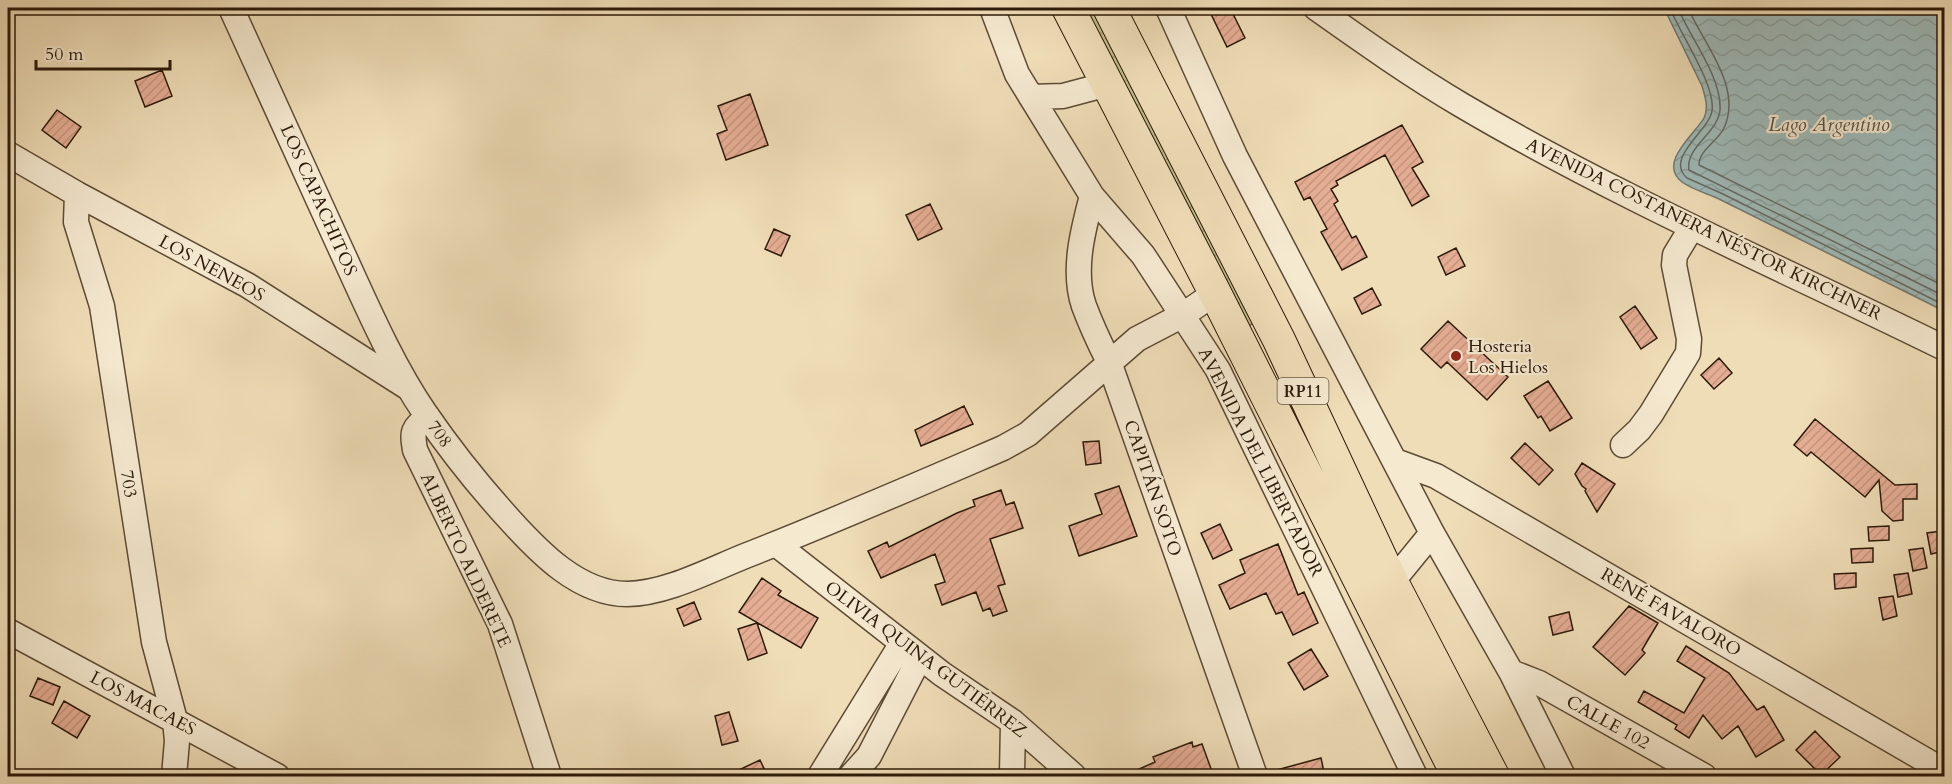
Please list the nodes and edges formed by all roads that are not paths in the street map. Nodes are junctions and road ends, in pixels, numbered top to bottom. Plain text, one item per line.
1 (231, 8) edge
2 (992, 8) edge
3 (1068, 8) edge
4 (1108, 8) edge
5 (1168, 8) edge
6 (1316, 8) edge
7 (1108, 84) junction
8 (1031, 97) junction
9 (8, 154) edge
10 (77, 194) junction
11 (1092, 196) junction
12 (1692, 227) junction
13 (1215, 292) junction
14 (1183, 315) junction
15 (1279, 340) junction
16 (1944, 348) edge
17 (1247, 356) junction
18 (1108, 362) junction
19 (1218, 370) junction
20 (412, 390) junction
21 (428, 417) junction
22 (1623, 444) dead end
23 (1395, 461) junction
24 (1432, 533) junction
25 (776, 544) junction
26 (1392, 582) junction
27 (8, 631) edge
28 (911, 650) junction
29 (1511, 672) junction
30 (176, 720) junction
31 (1013, 722) junction
32 (1944, 771) edge
33 (174, 777) edge
34 (277, 777) edge
35 (549, 777) edge
36 (820, 777) edge
37 (851, 777) edge
38 (1012, 777) edge
39 (1074, 777) edge
40 (1255, 777) edge
41 (1415, 777) edge
42 (1458, 777) edge
43 (1492, 777) edge
44 (1563, 777) edge
45 (1704, 777) edge

1 - 20 street, LOS CAPACHITOS
2 - 8 street, AVENIDA DEL LIBERTADOR
3 - 7 main road, AVENIDA DEL LIBERTADOR / RP11
4 - 15 main road, RP11
5 - 23 street
6 - 12 street, AVENIDA COSTANERA NÉSTOR KIRCHNER
7 - 8 street
7 - 13 main road, AVENIDA DEL LIBERTADOR / RP11
8 - 11 street, AVENIDA DEL LIBERTADOR
9 - 10 street, LOS NENEOS
10 - 20 street, LOS NENEOS
10 - 30 street, 703
11 - 14 street, AVENIDA DEL LIBERTADOR
11 - 18 street, CAPITÁN SOTO
12 - 16 street, AVENIDA COSTANERA NÉSTOR KIRCHNER
12 - 22 street
13 - 14 street, 708
13 - 17 main road, AVENIDA DEL LIBERTADOR / RP11
14 - 18 street, 708
14 - 19 street, AVENIDA DEL LIBERTADOR
15 - 17 street
15 - 26 main road, RP11
17 - 19 street
17 - 42 main road, AVENIDA DEL LIBERTADOR / RP11
18 - 25 street, 708
18 - 40 street, CAPITÁN SOTO
19 - 41 street, AVENIDA DEL LIBERTADOR
20 - 21 street, 708
21 - 25 street, 708
21 - 35 street, ALBERTO ALDERETE
23 - 24 street
23 - 32 street, RENÉ FAVALORO
24 - 26 street
24 - 29 street
25 - 28 street, OLIVIA QUINA GUTIÉRREZ
26 - 43 main road, RP11
27 - 30 street, LOS MACAES
28 - 31 street, OLIVIA QUINA GUTIÉRREZ
28 - 36 street
28 - 37 street
29 - 44 street
29 - 45 street, CALLE 102
30 - 33 street, 703
30 - 34 street, LOS MACAES
31 - 38 street
31 - 39 street, OLIVIA QUINA GUTIÉRREZ

